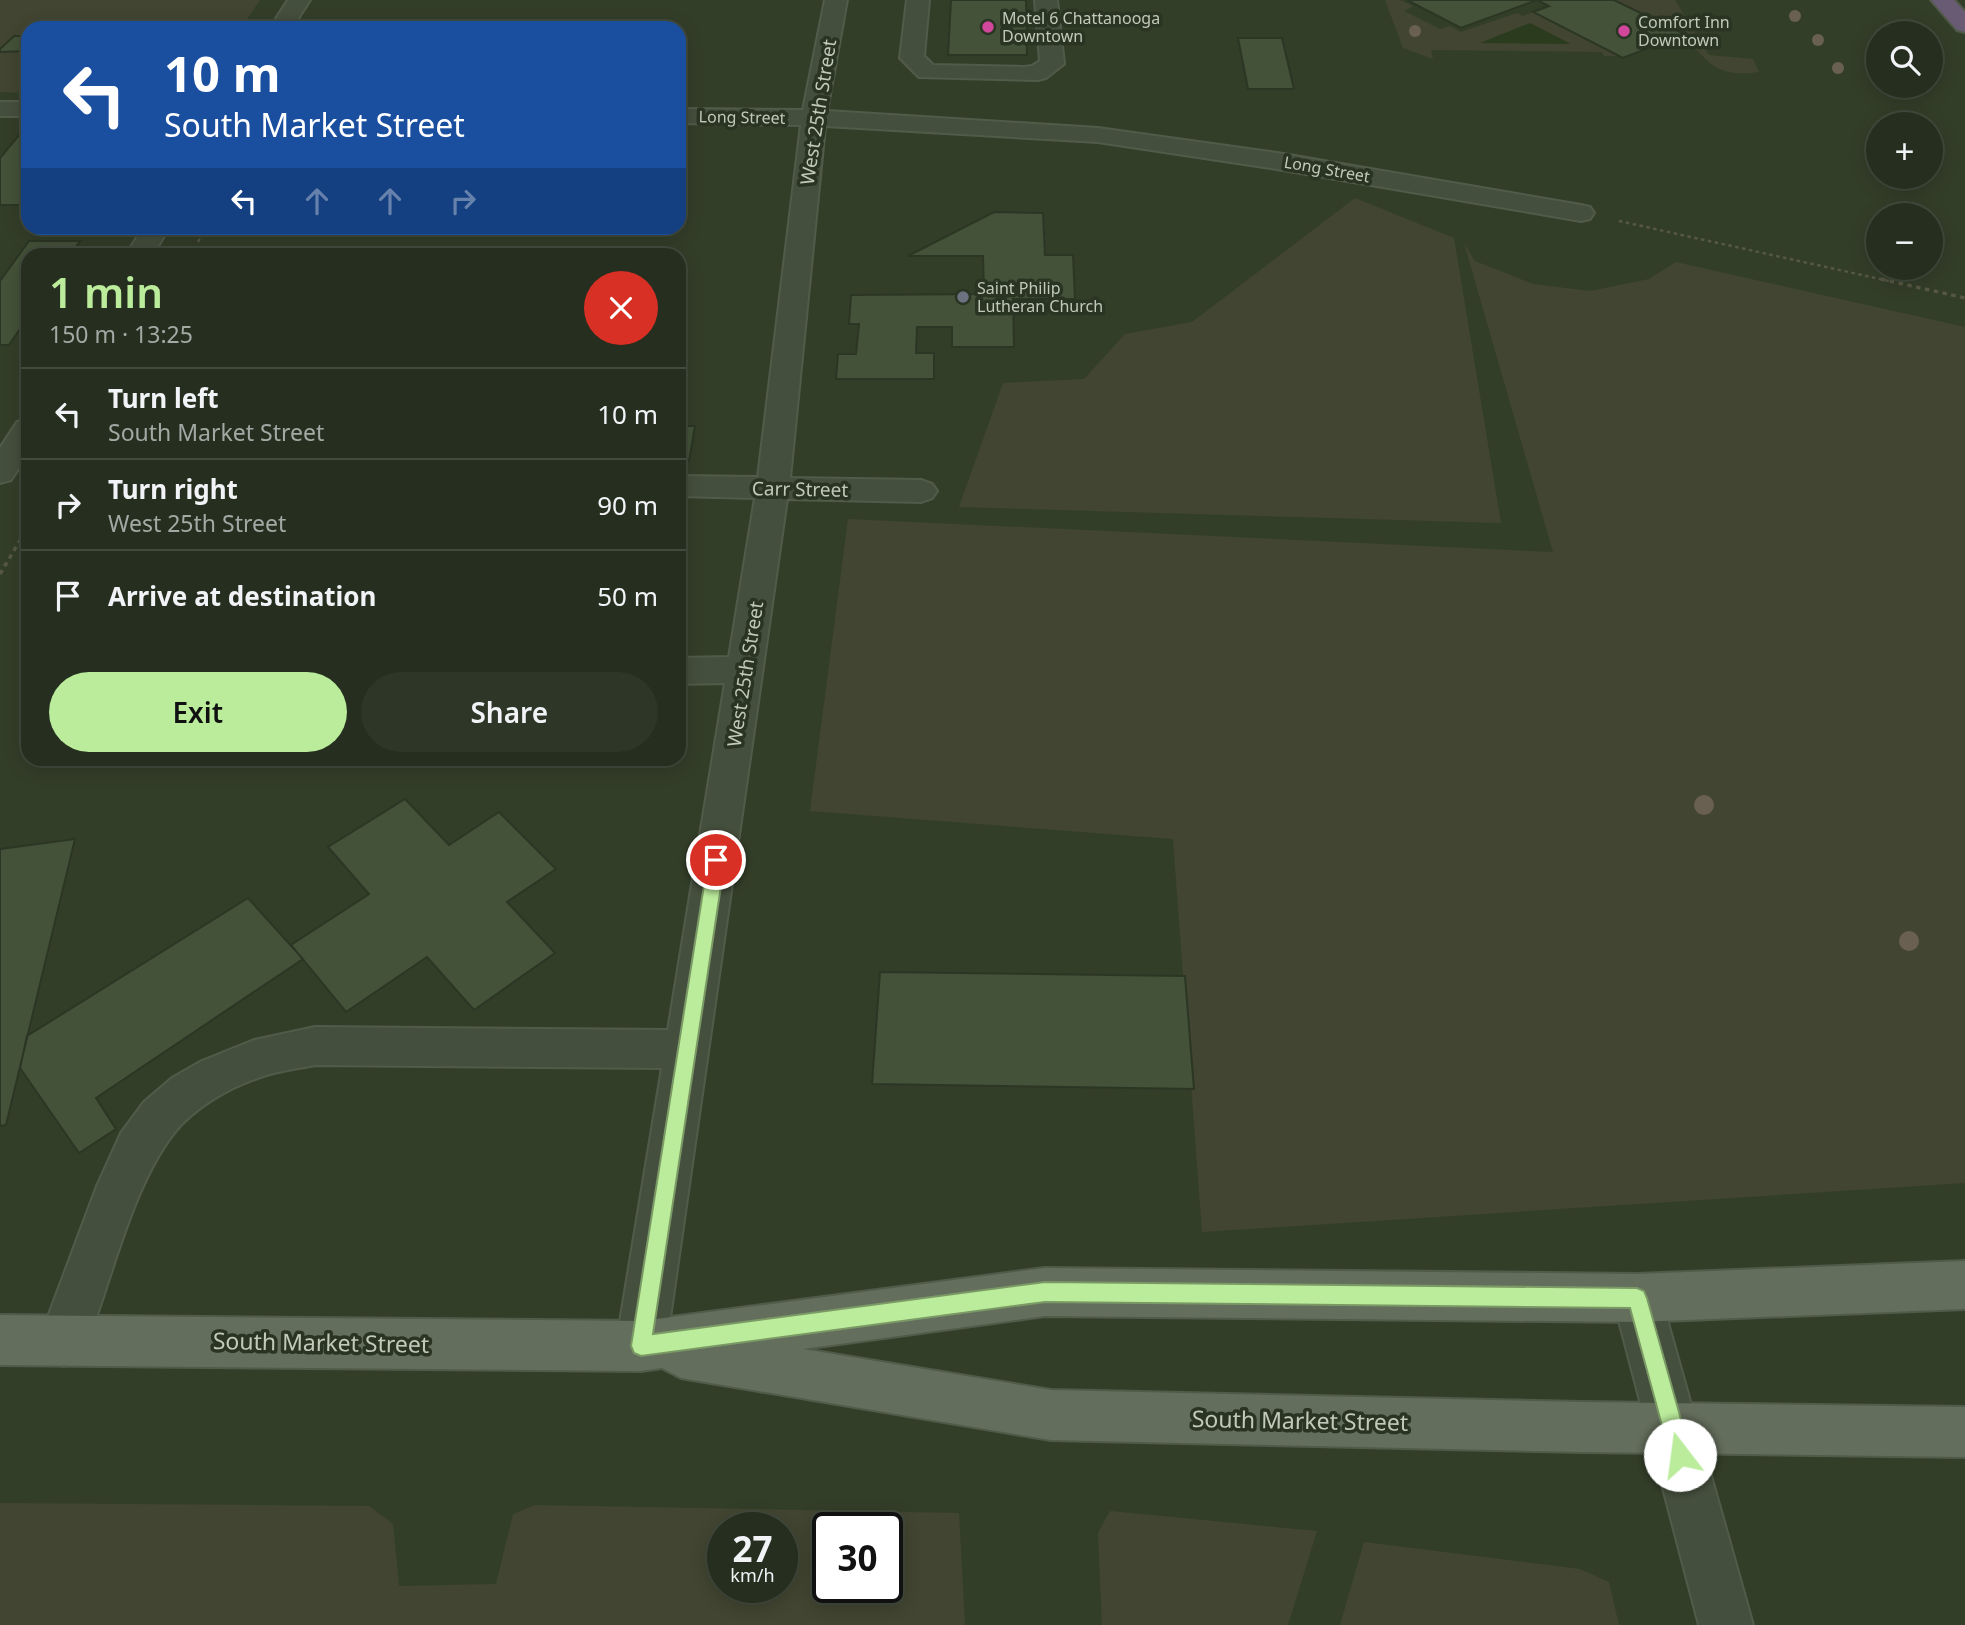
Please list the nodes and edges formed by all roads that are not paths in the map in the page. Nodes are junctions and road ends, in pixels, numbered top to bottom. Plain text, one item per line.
1 (299, 0) edge
2 (836, 0) edge
3 (918, 0) edge
4 (1046, 0) edge
5 (1942, 0) edge
6 (286, 21) edge
7 (1965, 25) edge
8 (0, 109) edge
9 (21, 109) edge
10 (686, 116) edge
11 (814, 118) junction
12 (1581, 213) road end
13 (21, 440) edge
14 (0, 474) edge
15 (21, 475) edge
16 (686, 486) edge
17 (773, 488) junction
18 (922, 491) dead end
19 (746, 670) junction
20 (686, 671) edge
21 (687, 1049) junction
22 (1965, 1285) edge
23 (1637, 1298) junction
24 (0, 1340) edge
25 (64, 1341) junction
26 (641, 1346) junction
27 (1673, 1429) junction
28 (1965, 1432) edge
29 (1726, 1625) edge

1 - 6 street
2 - 11 street, West 25th Street
3 - 4 street
5 - 7 highway
8 - 9 street
10 - 11 street, Long Street
11 - 12 street, Long Street
11 - 17 street, West 25th Street
13 - 14 street
14 - 15 street
16 - 17 street, Carr Street
17 - 18 street, Carr Street
17 - 19 street, West 25th Street
19 - 20 street
19 - 21 street, West 25th Street
21 - 25 street
21 - 26 street, West 25th Street
22 - 23 main road, South Market Street
23 - 26 main road, South Market Street
23 - 27 street
24 - 25 main road, South Market Street
25 - 26 main road, South Market Street
26 - 27 main road, South Market Street
27 - 28 main road, South Market Street
27 - 29 street

